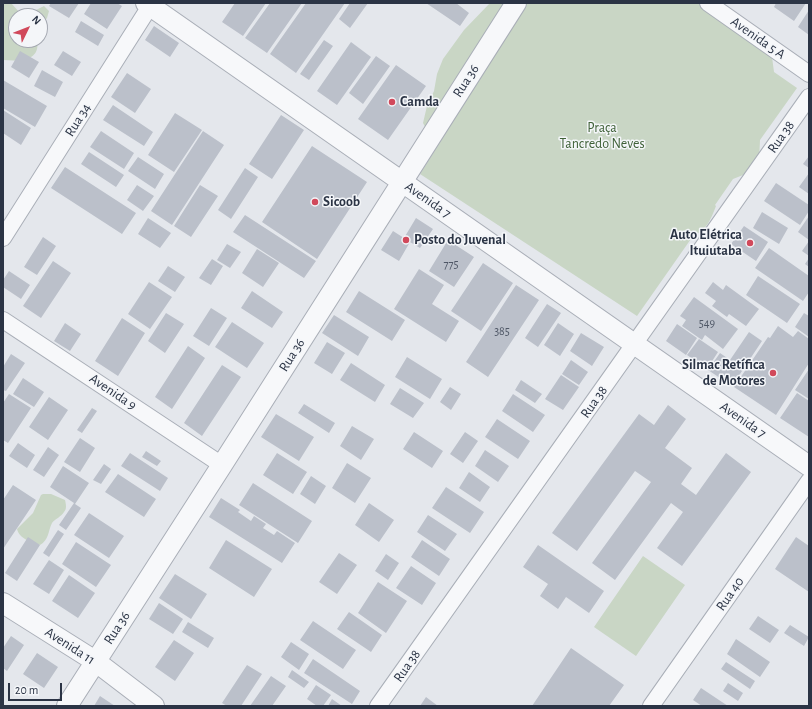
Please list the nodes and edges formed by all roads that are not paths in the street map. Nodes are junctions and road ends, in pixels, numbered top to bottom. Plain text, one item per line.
1 (516, 3) edge
2 (708, 3) edge
3 (150, 4) edge
4 (809, 74) edge
5 (809, 97) edge
6 (402, 182) junction
7 (3, 238) edge
8 (3, 320) edge
9 (634, 345) junction
10 (222, 465) junction
11 (809, 466) edge
12 (809, 481) edge
13 (3, 603) edge
14 (95, 661) junction
15 (67, 706) edge
16 (154, 706) edge
17 (378, 706) edge
18 (651, 706) edge

1 - 6 street, Rua 36
2 - 4 street, Avenida 5 A
3 - 6 street, Avenida 7
3 - 7 street, Rua 34
5 - 9 street, Rua 38
6 - 9 street, Avenida 7
6 - 10 street, Rua 36
8 - 10 street, Avenida 9
9 - 11 street, Avenida 7
9 - 17 street, Rua 38
10 - 14 street, Rua 36
12 - 18 street, Rua 40
13 - 14 street, Avenida 11
14 - 15 street, Rua 36
14 - 16 street, Avenida 11

